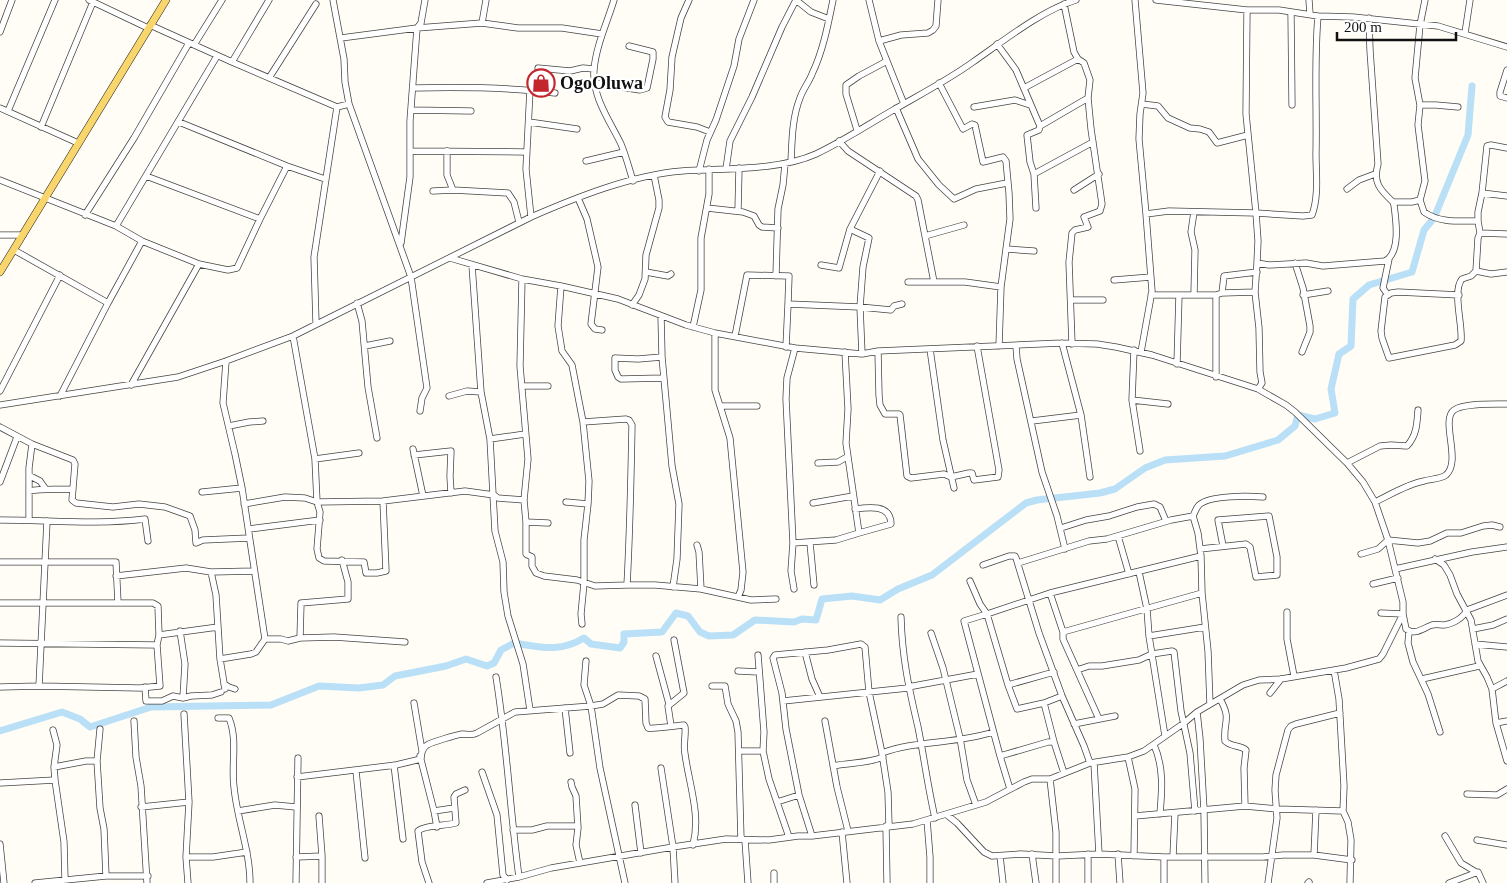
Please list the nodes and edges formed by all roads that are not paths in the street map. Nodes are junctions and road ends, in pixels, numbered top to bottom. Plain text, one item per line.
1 (12, 0) edge
2 (54, 0) edge
3 (166, 0) edge
4 (222, 0) edge
5 (269, 0) edge
6 (333, 0) edge
7 (425, 0) edge
8 (486, 0) edge
9 (614, 0) edge
10 (689, 0) edge
11 (754, 0) edge
12 (796, 0) edge
13 (832, 0) edge
14 (869, 0) edge
15 (938, 0) edge
16 (1073, 0) edge
17 (1135, 0) edge
18 (1156, 0) edge
19 (1309, 0) edge
20 (1425, 0) edge
21 (1470, 0) edge
22 (91, 1) edge
23 (1209, 3) edge
24 (316, 4) dead end
25 (1064, 4) junction
26 (1247, 10) junction
27 (1292, 13) junction
28 (1310, 14) junction
29 (1318, 16) junction
30 (1370, 18) junction
31 (829, 19) junction
32 (482, 23) junction
33 (1420, 25) junction
34 (149, 27) junction
35 (417, 28) junction
36 (0, 32) edge
37 (1465, 33) junction
38 (602, 34) junction
39 (341, 38) junction
40 (879, 41) junction
41 (191, 44) junction
42 (997, 44) junction
43 (629, 46) dead end
44 (1507, 46) edge
45 (217, 56) junction
46 (1078, 59) junction
47 (886, 61) junction
48 (232, 62) junction
49 (538, 68) dead end
50 (594, 70) junction
51 (1507, 70) edge
52 (269, 78) junction
53 (594, 83) junction
54 (939, 83) junction
55 (413, 88) junction
56 (1024, 88) junction
57 (530, 90) junction
58 (554, 93) dead end
59 (1088, 98) junction
60 (1507, 98) edge
61 (350, 104) junction
62 (904, 104) junction
63 (1142, 104) junction
64 (1030, 105) junction
65 (1292, 105) dead end
66 (1420, 105) junction
67 (337, 107) junction
68 (974, 107) dead end
69 (1458, 107) dead end
70 (0, 108) edge
71 (896, 108) junction
72 (411, 110) junction
73 (8, 111) junction
74 (471, 111) dead end
75 (178, 122) junction
76 (529, 122) junction
77 (1040, 126) junction
78 (41, 127) junction
79 (577, 130) dead end
80 (857, 130) junction
81 (710, 132) junction
82 (1248, 135) junction
83 (839, 141) junction
84 (1093, 142) junction
85 (78, 143) junction
86 (1507, 148) edge
87 (410, 151) junction
88 (447, 151) junction
89 (526, 152) junction
90 (624, 152) junction
91 (586, 161) dead end
92 (788, 163) junction
93 (287, 166) junction
94 (739, 168) junction
95 (709, 169) junction
96 (726, 169) junction
97 (699, 171) junction
98 (880, 171) junction
99 (1034, 174) junction
100 (1099, 174) junction
101 (1376, 174) junction
102 (654, 175) junction
103 (146, 176) junction
104 (325, 179) junction
105 (0, 180) edge
106 (633, 180) junction
107 (1007, 183) junction
108 (1347, 189) dead end
109 (453, 190) junction
110 (1074, 190) dead end
111 (433, 191) dead end
112 (1482, 193) junction
113 (1507, 196) edge
114 (45, 198) junction
115 (578, 198) junction
116 (1420, 200) junction
117 (1393, 202) junction
118 (707, 208) junction
119 (1036, 208) dead end
120 (738, 211) junction
121 (1194, 212) junction
122 (1256, 213) junction
123 (1146, 214) junction
124 (85, 215) junction
125 (531, 217) junction
126 (260, 219) junction
127 (1478, 221) junction
128 (519, 222) junction
129 (964, 225) dead end
130 (116, 226) junction
131 (778, 228) junction
132 (850, 229) junction
133 (1480, 233) junction
134 (1507, 234) edge
135 (0, 235) edge
136 (23, 235) junction
137 (925, 236) junction
138 (142, 241) junction
139 (400, 245) junction
140 (1006, 249) junction
141 (14, 250) junction
142 (1034, 252) dead end
143 (450, 258) junction
144 (1389, 259) junction
145 (1295, 263) junction
146 (199, 264) junction
147 (1257, 264) junction
148 (472, 265) junction
149 (821, 265) dead end
150 (1476, 271) junction
151 (0, 272) edge
152 (646, 272) junction
153 (1257, 272) junction
154 (1507, 272) edge
155 (671, 274) dead end
156 (60, 275) junction
157 (776, 276) junction
158 (412, 277) junction
159 (1151, 277) junction
160 (522, 279) junction
161 (1114, 280) dead end
162 (908, 282) dead end
163 (934, 282) junction
164 (561, 286) junction
165 (1001, 287) junction
166 (1328, 291) dead end
167 (1255, 292) junction
168 (594, 293) junction
169 (1219, 294) junction
170 (1151, 295) junction
171 (1179, 295) junction
172 (1194, 295) junction
173 (1303, 295) junction
174 (1388, 295) junction
175 (1459, 296) junction
176 (1072, 300) junction
177 (1103, 300) dead end
178 (108, 303) junction
179 (357, 303) junction
180 (788, 304) junction
181 (902, 304) dead end
182 (632, 305) junction
183 (860, 307) junction
184 (661, 316) junction
185 (316, 323) junction
186 (692, 327) junction
187 (602, 330) dead end
188 (715, 333) junction
189 (293, 336) junction
190 (735, 336) junction
191 (390, 341) dead end
192 (1062, 343) junction
193 (1072, 344) junction
194 (365, 346) junction
195 (977, 346) junction
196 (999, 346) junction
197 (1016, 346) junction
198 (786, 347) junction
199 (795, 348) junction
200 (930, 349) junction
201 (1134, 350) junction
202 (878, 351) junction
203 (845, 352) junction
204 (1141, 352) junction
205 (1302, 352) dead end
206 (862, 354) junction
207 (662, 357) junction
208 (226, 361) junction
209 (1177, 364) junction
210 (1216, 377) junction
211 (664, 378) junction
212 (132, 385) junction
213 (522, 386) junction
214 (548, 386) dead end
215 (1258, 389) junction
216 (0, 391) edge
217 (481, 392) junction
218 (60, 396) junction
219 (449, 396) dead end
220 (1132, 400) junction
221 (1168, 404) dead end
222 (1507, 404) edge
223 (0, 405) edge
224 (720, 406) junction
225 (757, 406) dead end
226 (1418, 410) dead end
227 (420, 411) dead end
228 (1081, 415) junction
229 (263, 421) dead end
230 (1032, 421) junction
231 (583, 422) junction
232 (229, 426) junction
233 (0, 427) edge
234 (525, 434) junction
235 (17, 436) junction
236 (377, 438) dead end
237 (490, 439) junction
238 (32, 444) junction
239 (1140, 451) dead end
240 (359, 453) dead end
241 (847, 457) junction
242 (315, 459) junction
243 (818, 463) dead end
244 (1347, 463) junction
245 (30, 476) junction
246 (951, 477) junction
247 (1090, 478) dead end
248 (0, 482) edge
249 (44, 488) junction
250 (242, 488) junction
251 (954, 488) dead end
252 (73, 489) junction
253 (29, 491) junction
254 (202, 492) dead end
255 (451, 492) junction
256 (494, 495) junction
257 (423, 496) junction
258 (853, 496) junction
259 (1263, 497) dead end
260 (524, 500) junction
261 (383, 501) junction
262 (317, 502) junction
263 (566, 502) dead end
264 (1375, 502) junction
265 (813, 503) dead end
266 (244, 504) junction
267 (588, 504) junction
268 (855, 509) junction
269 (1193, 516) junction
270 (0, 520) edge
271 (29, 520) junction
272 (320, 520) junction
273 (47, 521) junction
274 (1166, 521) junction
275 (526, 522) junction
276 (548, 523) dead end
277 (1500, 527) dead end
278 (1060, 528) junction
279 (248, 529) junction
280 (859, 533) junction
281 (1118, 536) junction
282 (249, 538) junction
283 (1388, 540) junction
284 (148, 541) dead end
285 (810, 543) junction
286 (793, 544) junction
287 (697, 545) dead end
288 (1220, 545) junction
289 (1065, 548) junction
290 (1507, 548) edge
291 (1200, 549) junction
292 (1361, 554) dead end
293 (1200, 556) junction
294 (1436, 559) junction
295 (342, 560) junction
296 (0, 562) edge
297 (45, 562) junction
298 (1018, 563) junction
299 (983, 565) dead end
300 (1395, 570) junction
301 (254, 571) junction
302 (211, 572) junction
303 (1139, 572) junction
304 (1129, 574) junction
305 (116, 576) junction
306 (1398, 578) junction
307 (970, 581) dead end
308 (584, 583) junction
309 (1373, 584) dead end
310 (627, 585) junction
311 (814, 586) dead end
312 (673, 587) junction
313 (700, 589) junction
314 (794, 589) dead end
315 (1050, 593) junction
316 (1202, 594) junction
317 (1507, 595) edge
318 (738, 598) junction
319 (776, 598) dead end
320 (1029, 601) junction
321 (44, 603) junction
322 (118, 603) junction
323 (0, 604) edge
324 (1147, 608) junction
325 (1467, 610) junction
326 (1287, 612) dead end
327 (987, 614) junction
328 (1381, 614) dead end
329 (1403, 614) junction
330 (901, 617) dead end
331 (1507, 619) edge
332 (582, 624) dead end
333 (1205, 626) junction
334 (218, 627) junction
335 (1473, 629) junction
336 (180, 631) junction
337 (1410, 631) junction
338 (1063, 632) junction
339 (931, 633) dead end
340 (159, 635) junction
341 (1149, 636) junction
342 (300, 638) junction
343 (265, 639) junction
344 (674, 640) dead end
345 (405, 642) dead end
346 (0, 643) edge
347 (42, 643) junction
348 (1475, 644) junction
349 (157, 645) junction
350 (1507, 648) edge
351 (805, 652) junction
352 (758, 654) dead end
353 (1152, 654) junction
354 (656, 656) dead end
355 (220, 659) junction
356 (586, 661) dead end
357 (1479, 666) junction
358 (1077, 670) junction
359 (1334, 670) junction
360 (738, 672) dead end
361 (759, 672) junction
362 (1054, 672) junction
363 (978, 674) junction
364 (1294, 676) junction
365 (496, 677) dead end
366 (1282, 678) junction
367 (946, 679) junction
368 (1422, 679) junction
369 (1507, 681) edge
370 (1008, 685) junction
371 (39, 686) junction
372 (712, 686) dead end
373 (0, 687) edge
374 (145, 687) junction
375 (908, 687) junction
376 (224, 688) junction
377 (815, 688) junction
378 (235, 689) dead end
379 (1492, 689) junction
380 (869, 692) junction
381 (1270, 693) dead end
382 (1062, 696) junction
383 (820, 697) junction
384 (183, 698) junction
385 (811, 698) junction
386 (1220, 699) junction
387 (783, 701) junction
388 (414, 703) dead end
389 (1044, 703) junction
390 (669, 704) junction
391 (1210, 704) junction
392 (591, 706) junction
393 (565, 708) junction
394 (530, 710) junction
395 (1197, 712) junction
396 (1340, 713) junction
397 (184, 714) dead end
398 (1115, 716) dead end
399 (218, 718) dead end
400 (503, 718) junction
401 (1099, 719) junction
402 (134, 721) dead end
403 (824, 721) dead end
404 (1507, 721) edge
405 (1184, 723) junction
406 (1496, 723) junction
407 (1074, 724) junction
408 (671, 726) junction
409 (100, 729) dead end
410 (53, 730) dead end
411 (993, 732) junction
412 (1440, 732) dead end
413 (1166, 736) junction
414 (960, 738) junction
415 (1054, 742) junction
416 (921, 745) junction
417 (1154, 745) junction
418 (739, 751) junction
419 (763, 751) junction
420 (421, 754) junction
421 (570, 754) dead end
422 (883, 755) junction
423 (1000, 756) junction
424 (1128, 757) junction
425 (298, 758) dead end
426 (97, 761) junction
427 (1507, 761) edge
428 (1092, 763) junction
429 (394, 765) junction
430 (833, 766) junction
431 (54, 767) junction
432 (661, 768) dead end
433 (356, 771) junction
434 (482, 772) dead end
435 (1064, 773) junction
436 (297, 777) junction
437 (1050, 779) junction
438 (55, 780) junction
439 (572, 782) dead end
440 (0, 783) edge
441 (1010, 789) junction
442 (1507, 789) edge
443 (464, 790) dead end
444 (1467, 794) dead end
445 (799, 795) junction
446 (189, 802) junction
447 (777, 802) junction
448 (635, 805) dead end
449 (976, 805) junction
450 (1245, 806) junction
451 (141, 807) junction
452 (296, 807) junction
453 (454, 808) junction
454 (1277, 809) junction
455 (1204, 810) junction
456 (1316, 810) junction
457 (238, 811) junction
458 (434, 811) junction
459 (1195, 811) junction
460 (1343, 811) junction
461 (1175, 813) junction
462 (1160, 814) junction
463 (947, 815) junction
464 (320, 816) dead end
465 (1135, 816) junction
466 (935, 818) junction
467 (927, 820) junction
468 (578, 826) junction
469 (887, 826) junction
470 (437, 827) junction
471 (513, 830) junction
472 (845, 832) junction
473 (812, 836) junction
474 (1445, 836) dead end
475 (788, 837) junction
476 (402, 838) dead end
477 (743, 840) junction
478 (1476, 840) dead end
479 (0, 844) edge
480 (1507, 844) edge
481 (693, 845) junction
482 (673, 847) junction
483 (247, 852) junction
484 (641, 853) junction
485 (1032, 854) junction
486 (1088, 854) junction
487 (1099, 854) junction
488 (1118, 854) junction
489 (1273, 855) junction
490 (1314, 855) junction
491 (322, 856) junction
492 (1000, 856) junction
493 (1057, 856) junction
494 (1134, 856) junction
495 (1173, 856) junction
496 (186, 857) junction
497 (620, 857) junction
498 (1164, 857) junction
499 (1204, 857) junction
500 (296, 858) junction
501 (365, 858) dead end
502 (1352, 860) junction
503 (580, 863) junction
504 (774, 872) dead end
505 (1476, 872) junction
506 (106, 876) junction
507 (148, 876) junction
508 (520, 877) junction
509 (65, 880) junction
510 (507, 880) junction
511 (4, 883) edge
512 (35, 883) edge
513 (148, 883) edge
514 (188, 883) edge
515 (250, 883) edge
516 (296, 883) edge
517 (322, 883) edge
518 (428, 883) edge
519 (487, 883) edge
520 (625, 883) edge
521 (674, 883) edge
522 (748, 883) edge
523 (774, 883) edge
524 (847, 883) edge
525 (887, 883) edge
526 (930, 883) edge
527 (1003, 883) edge
528 (1036, 883) edge
529 (1056, 883) edge
530 (1088, 883) edge
531 (1120, 883) edge
532 (1164, 883) edge
533 (1205, 883) edge
534 (1268, 883) edge
535 (1350, 883) edge
536 (1449, 883) edge
537 (1483, 883) edge

1 - 36 street
2 - 73 street
3 - 34 main road
4 - 41 street
5 - 48 street
6 - 39 street
7 - 35 street
8 - 32 street
9 - 38 street
10 - 81 street
11 - 81 street
12 - 31 street
12 - 96 street
13 - 31 street
14 - 40 street
15 - 40 street
16 - 25 street
17 - 63 street
18 - 23 street
19 - 28 street
20 - 33 street
21 - 37 street
22 - 34 street
22 - 78 street
23 - 26 street
24 - 52 street
25 - 42 street
25 - 46 street
26 - 27 street
26 - 82 street
27 - 28 street
27 - 65 street
28 - 29 street
29 - 30 street
29 - 122 street
30 - 33 street
30 - 101 street
31 - 92 street
32 - 35 street
32 - 38 street
33 - 37 street
33 - 66 street
34 - 41 street
34 - 85 main road
35 - 39 street
35 - 55 street
37 - 44 street
38 - 50 street
39 - 61 street
40 - 47 street
41 - 45 street
41 - 124 street
42 - 54 street
42 - 56 street
43 - 53 street
45 - 48 street
45 - 75 street
46 - 56 street
46 - 59 street
47 - 62 street
47 - 80 street
48 - 52 street
49 - 50 street
50 - 53 street
51 - 60 street
52 - 67 street
53 - 90 street
54 - 62 street
54 - 107 street
55 - 57 street
55 - 72 street
56 - 64 street
57 - 58 street
57 - 76 street
59 - 77 street
59 - 84 street
61 - 67 street
61 - 139 street
62 - 71 street
63 - 82 street
63 - 123 street
64 - 68 street
64 - 77 street
66 - 69 street
66 - 116 street
67 - 104 street
70 - 73 street
71 - 80 street
71 - 107 street
72 - 74 street
72 - 87 street
73 - 78 street
75 - 93 street
75 - 103 street
76 - 79 street
76 - 89 street
77 - 99 street
78 - 85 street
80 - 83 street
81 - 97 street
82 - 122 street
83 - 92 street
83 - 98 street
84 - 99 street
84 - 100 street
85 - 114 main road
86 - 112 street
87 - 88 street
87 - 139 street
88 - 89 street
88 - 109 street
89 - 125 street
90 - 91 street
90 - 106 street
92 - 94 street
92 - 131 street
93 - 104 street
93 - 126 street
94 - 96 street
94 - 120 street
95 - 96 street
95 - 97 street
95 - 118 street
97 - 102 street
98 - 132 street
98 - 137 street
99 - 119 street
100 - 110 street
100 - 176 street
101 - 108 street
101 - 117 street
102 - 106 street
102 - 152 street
103 - 126 street
103 - 130 street
104 - 185 street
105 - 114 street
106 - 115 street
107 - 140 street
109 - 111 street
109 - 128 street
112 - 113 street
112 - 127 street
114 - 124 street
114 - 136 main road
115 - 125 street
115 - 168 street
116 - 117 street
116 - 127 street
117 - 144 street
118 - 120 street
118 - 186 street
120 - 131 street
121 - 122 street
121 - 123 street
121 - 172 street
122 - 147 street
123 - 159 street
124 - 130 street
125 - 128 street
126 - 146 street
127 - 133 street
128 - 143 street
129 - 137 street
130 - 138 street
131 - 157 street
132 - 149 street
132 - 183 street
133 - 134 street
133 - 150 street
135 - 136 street
136 - 141 main road
137 - 163 street
138 - 146 street
138 - 178 street
139 - 158 street
140 - 142 street
140 - 165 street
141 - 151 main road
141 - 156 street
143 - 148 street
143 - 158 street
144 - 145 street
144 - 174 street
145 - 147 street
145 - 173 street
146 - 212 street
147 - 153 street
148 - 160 street
148 - 217 street
150 - 154 street
150 - 175 street
152 - 155 street
152 - 182 street
153 - 167 street
153 - 169 street
156 - 178 street
156 - 216 street
157 - 180 street
157 - 190 street
158 - 179 street
158 - 227 street
159 - 161 street
159 - 170 street
160 - 164 street
160 - 213 street
162 - 163 street
163 - 165 street
164 - 168 street
164 - 231 street
165 - 196 street
166 - 173 street
167 - 169 street
167 - 215 street
168 - 182 street
168 - 187 street
169 - 172 street
169 - 210 street
170 - 171 street
170 - 204 street
171 - 172 street
171 - 209 street
173 - 205 street
174 - 175 street
174 - 175 street
176 - 177 street
176 - 193 street
178 - 218 street
179 - 185 street
179 - 194 street
180 - 183 street
180 - 198 street
181 - 183 street
182 - 184 street
183 - 206 street
184 - 186 street
184 - 207 street
185 - 189 street
186 - 188 street
188 - 190 street
188 - 224 street
189 - 208 street
189 - 242 street
190 - 198 street
191 - 194 street
192 - 193 street
192 - 197 street
192 - 228 street
193 - 201 street
194 - 236 street
195 - 196 street
195 - 200 street
195 - 246 street
196 - 197 street
197 - 230 street
198 - 199 street
199 - 203 street
199 - 286 street
200 - 202 street
200 - 246 street
201 - 204 street
201 - 220 street
202 - 206 street
202 - 246 street
203 - 206 street
203 - 241 street
204 - 209 street
207 - 211 street
207 - 211 street
208 - 212 street
208 - 232 street
209 - 210 street
210 - 215 street
211 - 312 street
212 - 218 street
213 - 214 street
213 - 234 street
215 - 244 street
217 - 219 street
217 - 237 street
218 - 223 street
220 - 221 street
220 - 239 street
222 - 264 street
224 - 225 street
224 - 318 street
226 - 244 street
228 - 230 street
228 - 247 street
229 - 232 street
230 - 278 street
231 - 267 street
231 - 310 street
232 - 250 street
233 - 235 street
234 - 237 street
234 - 260 street
235 - 238 street
235 - 248 street
237 - 256 street
238 - 245 street
238 - 252 street
240 - 242 street
241 - 243 street
241 - 258 street
242 - 262 street
244 - 264 street
245 - 249 street
245 - 253 street
246 - 251 street
249 - 252 street
249 - 253 street
250 - 254 street
250 - 266 street
252 - 282 street
253 - 271 street
255 - 256 street
255 - 257 street
255 - 257 street
256 - 260 street
256 - 394 street
257 - 261 street
258 - 265 street
258 - 268 street
259 - 269 street
260 - 275 street
261 - 262 street
261 - 295 street
262 - 266 street
262 - 272 street
263 - 267 street
264 - 283 street
266 - 279 street
267 - 308 street
268 - 280 street
268 - 280 street
269 - 274 street
269 - 291 street
270 - 271 street
271 - 273 street
272 - 279 street
272 - 295 street
273 - 284 street
273 - 297 street
274 - 278 street
274 - 281 street
275 - 276 street
275 - 308 street
277 - 283 street
278 - 289 street
279 - 282 street
280 - 285 street
281 - 289 street
281 - 304 street
282 - 301 street
283 - 292 street
283 - 300 street
285 - 286 street
285 - 311 street
286 - 314 street
287 - 313 street
288 - 288 street
288 - 291 street
289 - 298 street
290 - 294 street
291 - 293 street
293 - 303 street
293 - 316 street
294 - 300 street
294 - 325 street
295 - 342 street
296 - 297 street
297 - 305 street
297 - 321 street
298 - 299 street
298 - 320 street
300 - 306 street
301 - 302 street
301 - 343 street
302 - 305 street
302 - 334 street
303 - 304 street
303 - 324 street
304 - 315 street
305 - 322 street
306 - 309 street
306 - 329 street
307 - 327 street
308 - 310 street
308 - 332 street
310 - 312 street
312 - 313 street
313 - 318 street
315 - 320 street
315 - 338 street
316 - 324 street
316 - 333 street
317 - 325 street
318 - 319 street
320 - 327 street
320 - 362 street
321 - 322 street
321 - 323 street
321 - 347 street
322 - 340 street
324 - 338 street
324 - 341 street
325 - 335 street
325 - 337 street
326 - 364 street
327 - 363 street
327 - 370 street
328 - 329 street
329 - 337 street
329 - 359 street
330 - 375 street
331 - 335 street
333 - 341 street
333 - 391 street
334 - 336 street
334 - 355 street
335 - 348 street
336 - 340 street
336 - 384 street
337 - 368 street
338 - 358 street
339 - 367 street
340 - 349 street
341 - 353 street
342 - 343 street
342 - 345 street
343 - 355 street
344 - 390 street
346 - 347 street
347 - 349 street
347 - 371 street
348 - 350 street
348 - 357 street
349 - 374 street
351 - 377 street
351 - 380 street
351 - 387 street
352 - 361 street
353 - 358 street
353 - 405 street
353 - 413 street
354 - 390 street
355 - 376 street
356 - 392 street
357 - 368 street
357 - 379 street
358 - 401 street
359 - 364 street
359 - 396 street
360 - 361 street
361 - 419 street
362 - 370 street
362 - 382 street
363 - 367 street
363 - 411 street
364 - 366 street
365 - 400 street
366 - 381 street
366 - 386 street
367 - 375 street
367 - 414 street
368 - 412 street
369 - 379 street
370 - 389 street
371 - 373 street
371 - 374 street
372 - 418 street
374 - 384 street
375 - 380 street
375 - 416 street
376 - 378 street
376 - 384 street
377 - 383 street
377 - 385 street
379 - 406 street
380 - 383 street
380 - 422 street
382 - 389 street
382 - 407 street
383 - 385 street
385 - 387 street
386 - 391 street
386 - 450 street
387 - 445 street
388 - 420 street
389 - 415 street
390 - 408 street
391 - 395 street
392 - 393 street
392 - 408 street
392 - 497 street
393 - 394 street
393 - 421 street
394 - 400 street
395 - 405 street
395 - 455 street
396 - 454 street
396 - 460 street
397 - 446 street
398 - 401 street
399 - 457 street
400 - 420 street
400 - 471 street
401 - 407 street
402 - 451 street
403 - 430 street
404 - 406 street
405 - 413 street
405 - 459 street
406 - 427 street
407 - 428 street
408 - 481 street
409 - 426 street
410 - 431 street
411 - 414 street
411 - 423 street
413 - 417 street
414 - 416 street
414 - 449 street
415 - 423 street
415 - 435 street
416 - 422 street
416 - 466 street
417 - 424 street
417 - 462 street
418 - 419 street
418 - 477 street
419 - 447 street
420 - 429 street
420 - 458 street
422 - 430 street
422 - 469 street
423 - 441 street
424 - 428 street
424 - 465 street
425 - 436 street
426 - 431 street
426 - 506 street
428 - 435 street
428 - 487 street
429 - 433 street
429 - 476 street
430 - 472 street
431 - 438 street
432 - 482 street
433 - 436 street
433 - 501 street
434 - 510 street
435 - 437 street
436 - 452 street
437 - 441 street
437 - 493 street
438 - 440 street
438 - 509 street
439 - 468 street
441 - 449 street
442 - 444 street
443 - 453 street
445 - 447 street
445 - 473 street
446 - 451 street
446 - 496 street
447 - 475 street
448 - 484 street
449 - 463 street
450 - 454 street
450 - 455 street
451 - 507 street
452 - 457 street
452 - 500 street
453 - 458 street
453 - 470 street
454 - 456 street
454 - 489 street
455 - 459 street
455 - 499 street
456 - 460 street
456 - 490 street
457 - 483 street
458 - 470 street
459 - 461 street
460 - 502 street
461 - 462 street
461 - 495 street
462 - 465 street
463 - 466 street
463 - 492 street
464 - 491 street
465 - 494 street
466 - 467 street
467 - 469 street
467 - 526 street
468 - 471 street
468 - 503 street
469 - 472 street
469 - 525 street
470 - 518 street
471 - 508 street
472 - 473 street
472 - 524 street
473 - 475 street
474 - 505 street
475 - 477 street
477 - 481 street
477 - 522 street
478 - 480 street
479 - 511 street
481 - 482 street
482 - 484 street
482 - 521 street
483 - 496 street
483 - 515 street
484 - 497 street
485 - 492 street
485 - 493 street
485 - 528 street
486 - 487 street
486 - 493 street
486 - 530 street
487 - 488 street
488 - 494 street
488 - 531 street
489 - 490 street
489 - 499 street
489 - 534 street
490 - 502 street
491 - 500 street
491 - 517 street
492 - 527 street
493 - 529 street
494 - 498 street
495 - 498 street
495 - 499 street
496 - 514 street
497 - 503 street
497 - 520 street
498 - 532 street
499 - 533 street
500 - 516 street
502 - 535 street
503 - 508 street
504 - 523 street
505 - 536 street
505 - 537 street
506 - 507 street
506 - 509 street
507 - 513 street
508 - 510 street
509 - 512 street
510 - 519 street

